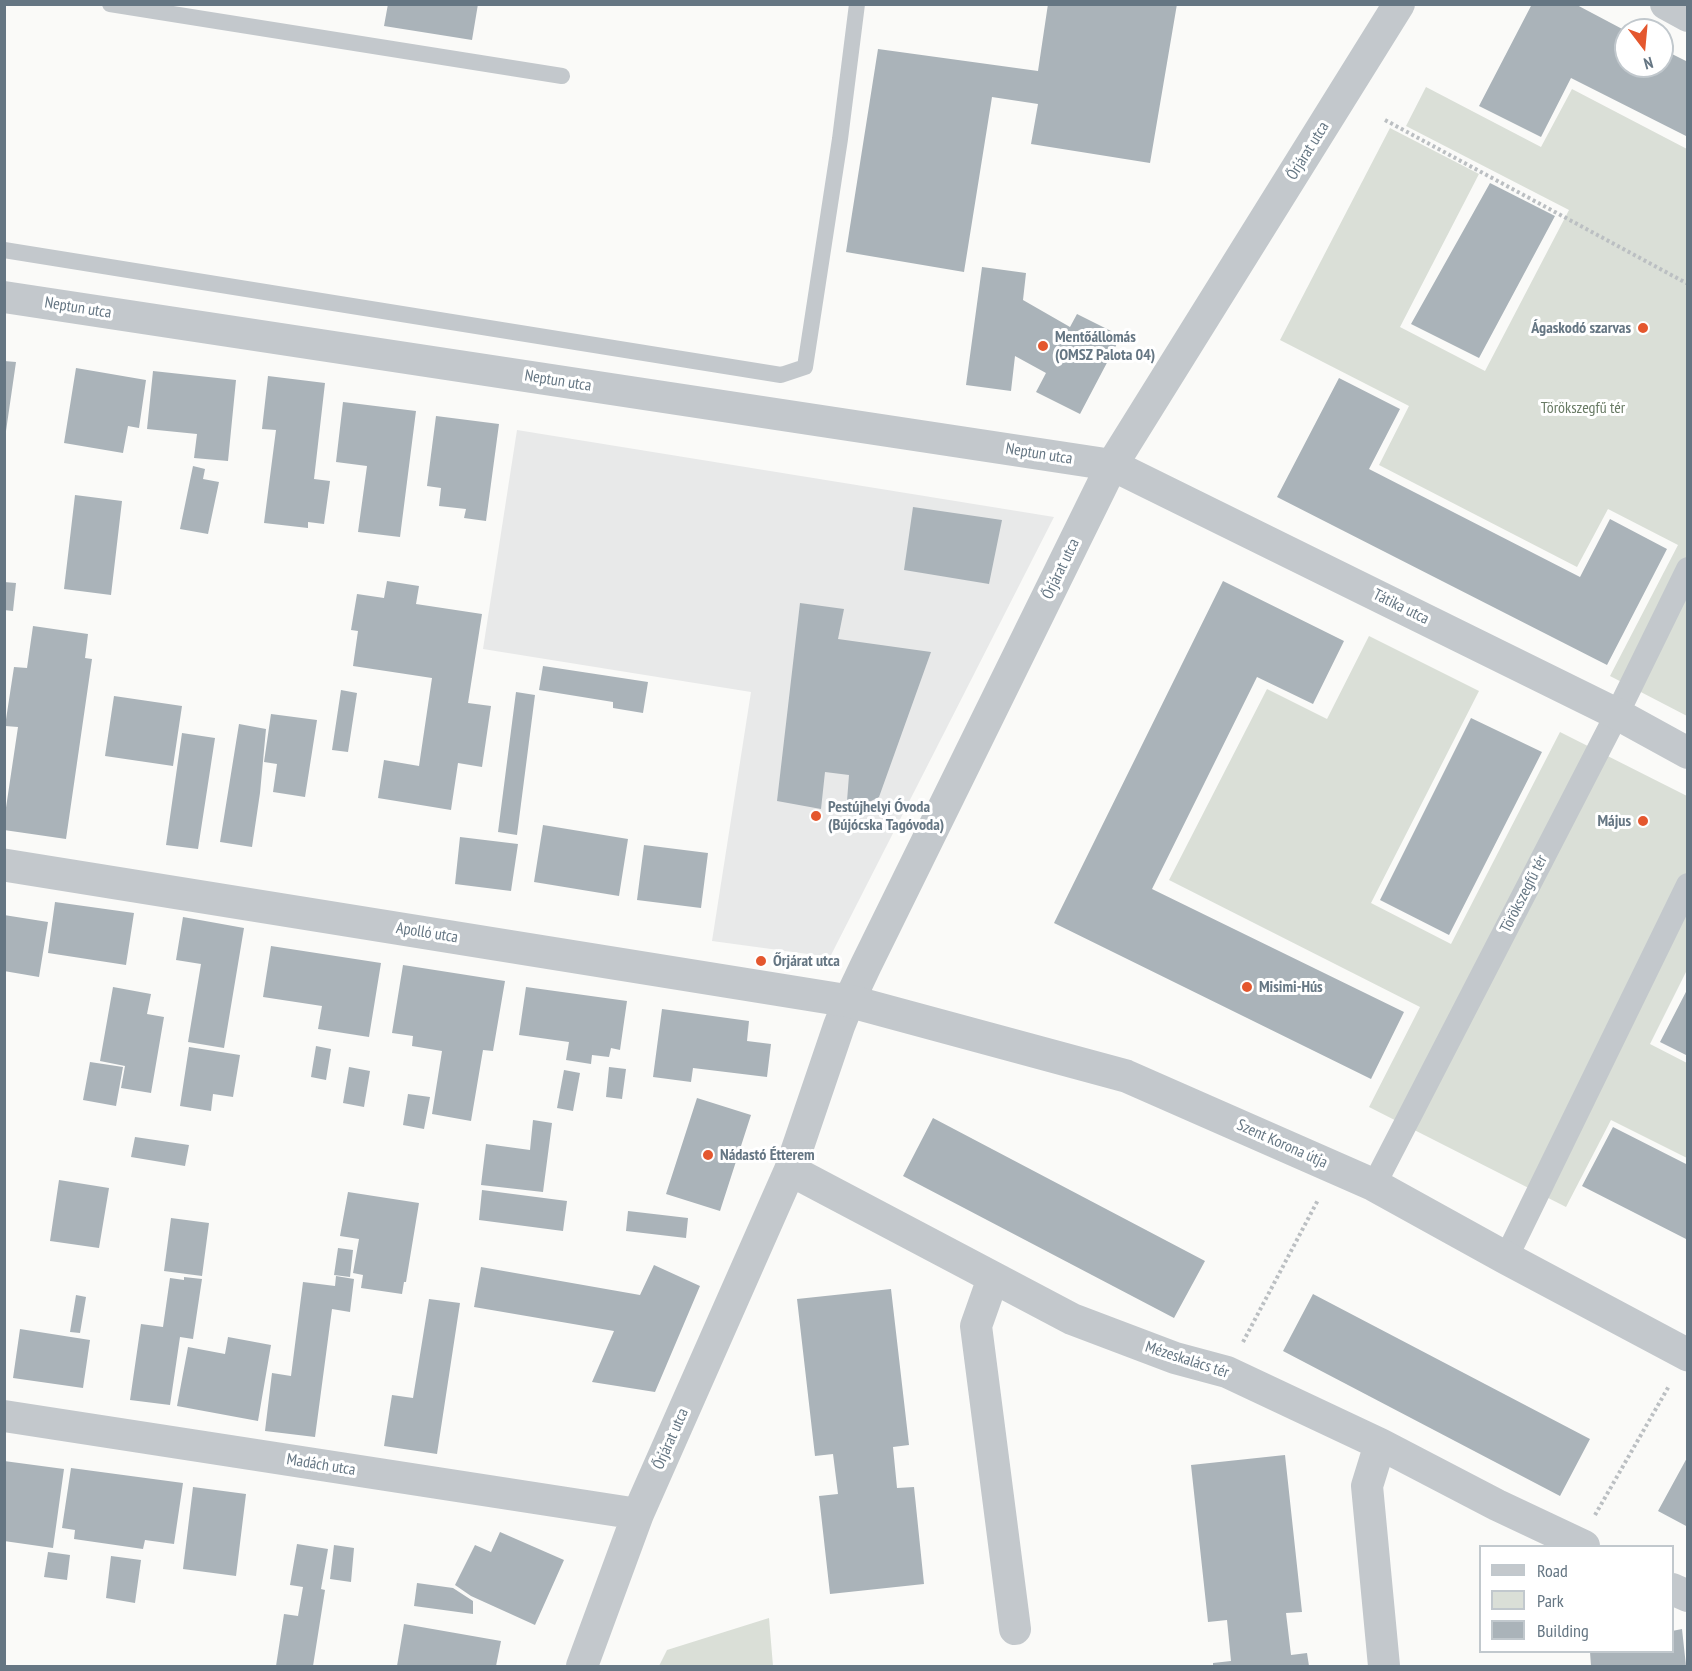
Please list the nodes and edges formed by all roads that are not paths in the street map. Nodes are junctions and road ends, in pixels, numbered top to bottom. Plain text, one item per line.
1 (110, 4) edge
2 (857, 4) edge
3 (1399, 4) edge
4 (1666, 4) edge
5 (1688, 16) edge
6 (562, 76) dead end
7 (4, 250) edge
8 (4, 297) edge
9 (1112, 465) junction
10 (1688, 569) edge
11 (1617, 714) junction
12 (1688, 753) edge
13 (4, 865) edge
14 (1688, 885) edge
15 (849, 1001) junction
16 (790, 1170) junction
17 (1374, 1185) junction
18 (1506, 1258) junction
19 (993, 1278) junction
20 (1687, 1355) edge
21 (4, 1416) edge
22 (1380, 1444) junction
23 (638, 1514) junction
24 (1581, 1545) edge
25 (1674, 1589) edge
26 (1688, 1596) edge
27 (1015, 1629) dead end
28 (582, 1666) edge
29 (1384, 1666) edge

1 - 6 lane
2 - 7 lane
3 - 9 street, Őrjárat utca
4 - 5 street
8 - 9 street, Neptun utca
9 - 11 street, Tátika utca
9 - 15 street, Őrjárat utca
10 - 11 street, Törökszegfű tér
11 - 12 street, Tátika utca
11 - 17 street, Törökszegfű tér
13 - 15 street, Apolló utca
14 - 18 street
15 - 16 street, Őrjárat utca
15 - 17 street, Szent Korona útja
16 - 19 street, Mézeskalács tér
16 - 23 street, Őrjárat utca
17 - 18 street, Szent Korona útja
18 - 20 street, Szent Korona útja
19 - 22 street, Mézeskalács tér
19 - 27 street
21 - 23 street, Madách utca
22 - 24 street, Mézeskalács tér
22 - 29 street
23 - 28 street, Őrjárat utca
25 - 26 street

